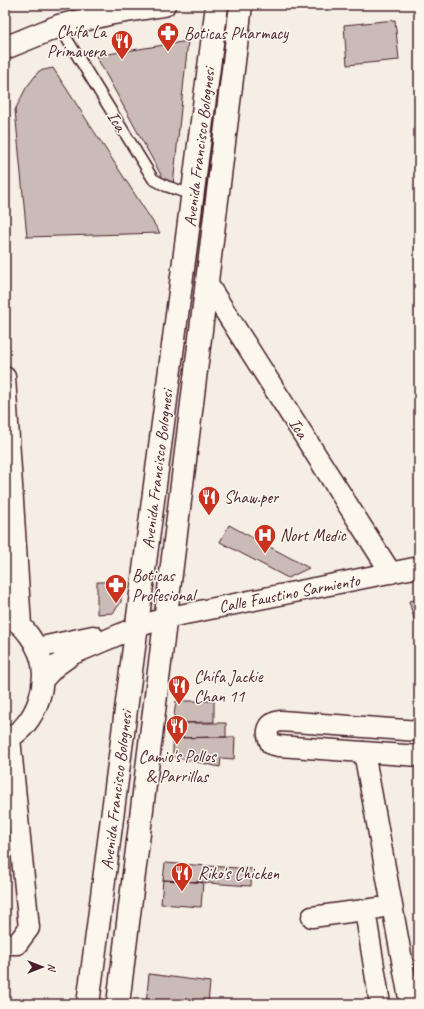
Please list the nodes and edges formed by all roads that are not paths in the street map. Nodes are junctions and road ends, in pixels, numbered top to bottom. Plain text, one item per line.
1 (164, 5) edge
2 (217, 5) edge
3 (241, 5) edge
4 (59, 26) junction
5 (5, 48) edge
6 (193, 195) junction
7 (207, 283) junction
8 (5, 377) edge
9 (419, 567) edge
10 (391, 573) junction
11 (165, 618) junction
12 (13, 620) edge
13 (136, 627) junction
14 (37, 648) junction
15 (43, 680) junction
16 (419, 731) edge
17 (8, 739) edge
18 (364, 752) junction
19 (419, 756) edge
20 (393, 906) junction
21 (365, 910) junction
22 (312, 917) dead end
23 (5, 944) edge
24 (88, 1004) edge
25 (118, 1004) edge
26 (380, 1004) edge
27 (410, 1004) edge

1 - 4 main road
2 - 6 main road, Avenida Francisco Bolognesi
3 - 7 main road, Avenida Francisco Bolognesi
4 - 5 main road
4 - 6 lane, Ica
6 - 13 main road, Avenida Francisco Bolognesi
7 - 10 street, Ica
7 - 11 main road, Avenida Francisco Bolognesi
8 - 12 street
9 - 10 street, Calle Faustino Sarmiento
10 - 11 street, Calle Faustino Sarmiento
11 - 13 street, Calle Faustino Sarmiento
11 - 25 main road, Avenida Francisco Bolognesi
12 - 14 street
13 - 14 street, Calle Faustino Sarmiento
13 - 15 street, Calle Faustino Sarmiento
13 - 24 main road, Avenida Francisco Bolognesi
14 - 15 street
15 - 17 street
16 - 18 street
17 - 23 street
18 - 19 street
18 - 20 street
20 - 21 street
20 - 27 street
21 - 22 street
21 - 26 street

